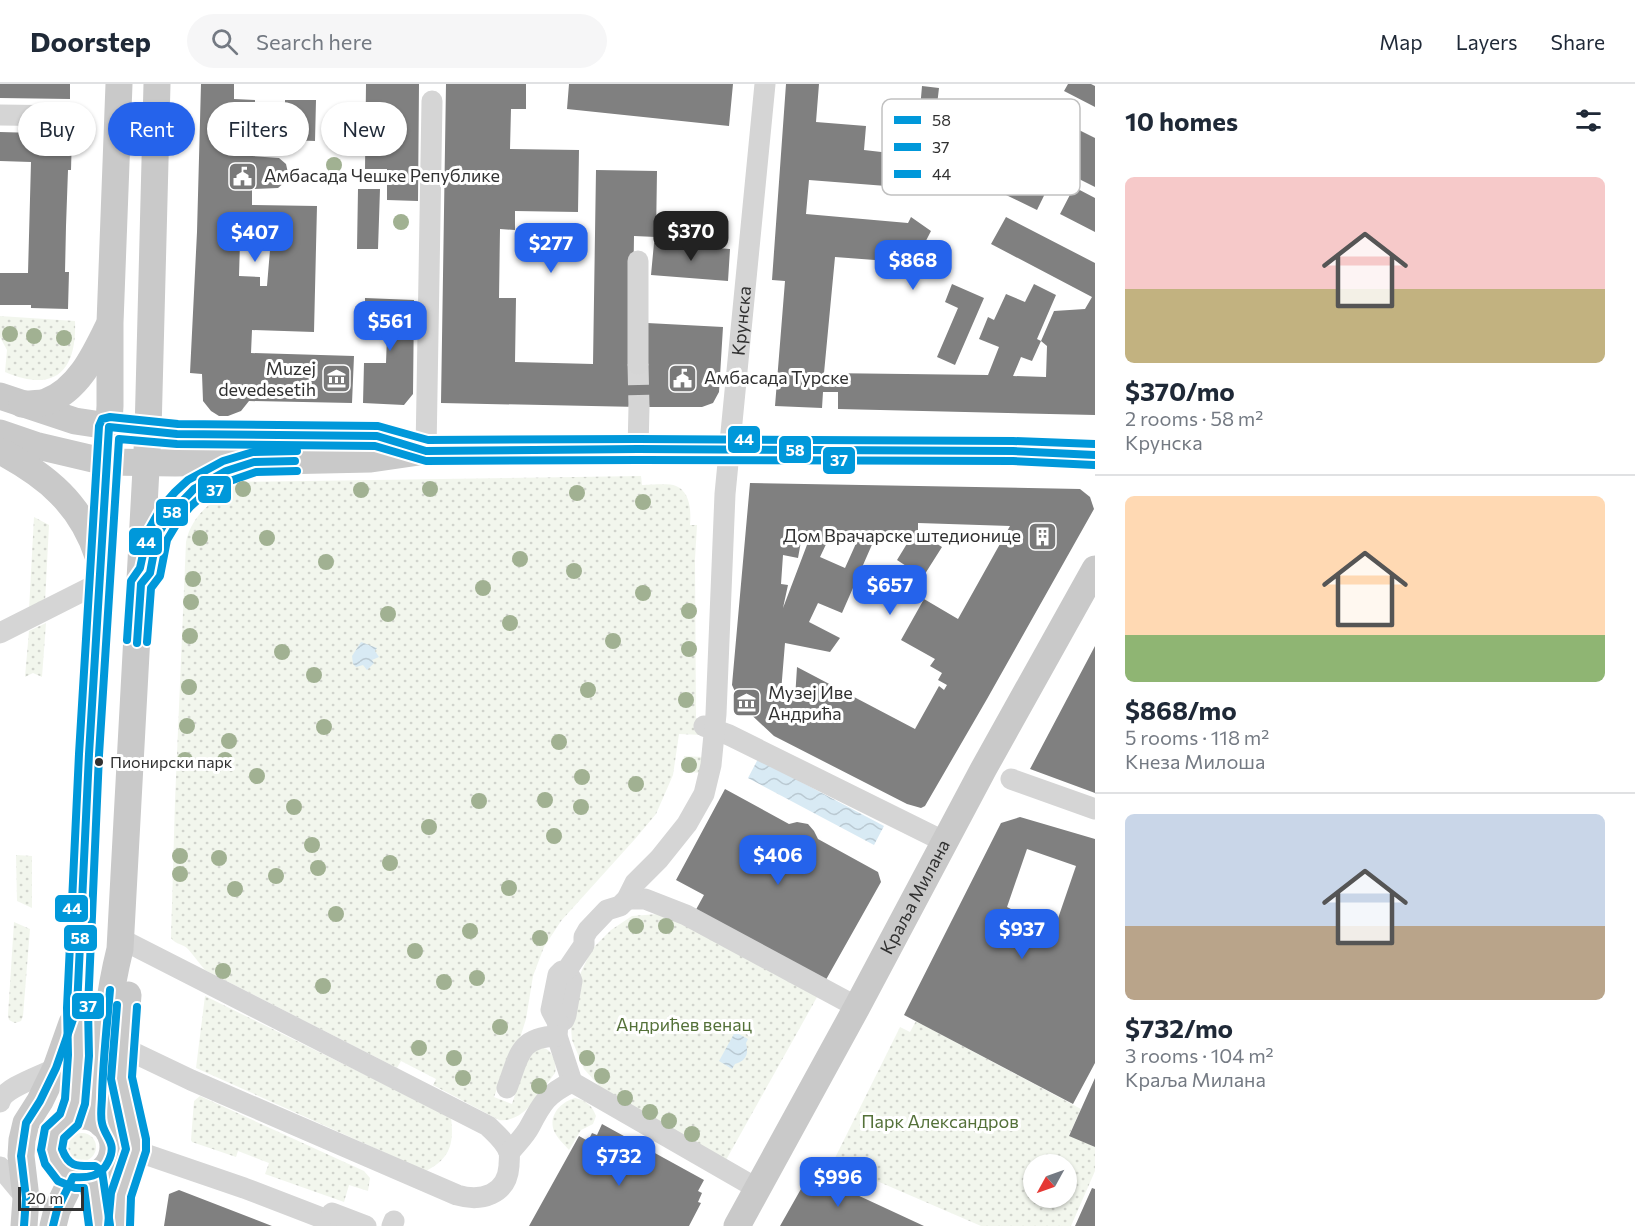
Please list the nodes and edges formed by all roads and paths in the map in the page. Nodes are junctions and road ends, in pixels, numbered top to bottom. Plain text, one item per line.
1 (119, 84) edge
2 (157, 84) edge
3 (765, 84) edge
4 (432, 101) dead end
5 (0, 115) edge
6 (18, 115) edge
7 (638, 261) dead end
8 (110, 323) junction
9 (638, 364) tunnel mouth
10 (11, 400) edge
11 (639, 407) tunnel mouth
12 (109, 427) junction
13 (148, 432) junction
14 (0, 433) edge
15 (638, 449) junction
16 (730, 450) junction
17 (0, 451) edge
18 (426, 451) junction
19 (1095, 454) edge
20 (106, 462) junction
21 (147, 462) junction
22 (254, 462) junction
23 (1095, 569) edge
24 (100, 574) junction
25 (141, 584) junction
26 (0, 633) edge
27 (712, 723) junction
28 (1016, 781) dead end
29 (1095, 809) edge
30 (945, 842) junction
31 (623, 902) junction
32 (120, 944) junction
33 (857, 1007) junction
34 (77, 1008) junction
35 (558, 1029) junction
36 (124, 1048) junction
37 (56, 1068) junction
38 (572, 1082) junction
39 (507, 1088) dead end
40 (0, 1096) edge
41 (0, 1102) edge
42 (69, 1120) junction
43 (102, 1124) junction
44 (136, 1151) junction
45 (509, 1153) junction
46 (0, 1167) edge
47 (83, 1177) junction
48 (244, 1188) junction
49 (758, 1189) junction
50 (26, 1198) junction
51 (55, 1218) edge
52 (106, 1223) edge
53 (24, 1226) edge
54 (344, 1226) edge
55 (366, 1226) edge
56 (737, 1226) edge

1 - 8 main road
2 - 13 main road
3 - 16 street, Крунска
4 - 18 street
5 - 6 street
7 - 9 street
8 - 10 main road
8 - 12 main road
10 - 12 main road
11 - 15 street
12 - 13 main road
12 - 20 main road
13 - 18 main road
13 - 21 main road
14 - 20 main road
15 - 16 main road
15 - 18 main road
16 - 19 main road
16 - 27 street
17 - 24 main road
18 - 22 main road
20 - 21 main road
20 - 24 main road
21 - 22 main road
21 - 25 main road
22 - 25 main road
23 - 30 main road, Краља Милана
24 - 26 street
24 - 34 main road
25 - 32 main road
27 - 30 street
27 - 31 street
28 - 29 street
30 - 33 main road, Краља Милана
31 - 33 street
31 - 35 street
32 - 36 main road
32 - 43 main road
32 - 45 street
33 - 49 main road, Краља Милана
34 - 37 main road
34 - 42 main road
35 - 38 street
35 - 39 street
36 - 44 main road
36 - 45 street
37 - 40 street
37 - 50 main road
38 - 45 street
38 - 49 street
40 - 41 street
42 - 43 main road
42 - 47 main road
43 - 47 main road
44 - 48 street
44 - 52 main road
46 - 50 street
47 - 51 main road
47 - 52 main road
48 - 54 street
48 - 55 street
49 - 56 main road, Краља Милана
50 - 53 main road
51 - 52 main road

